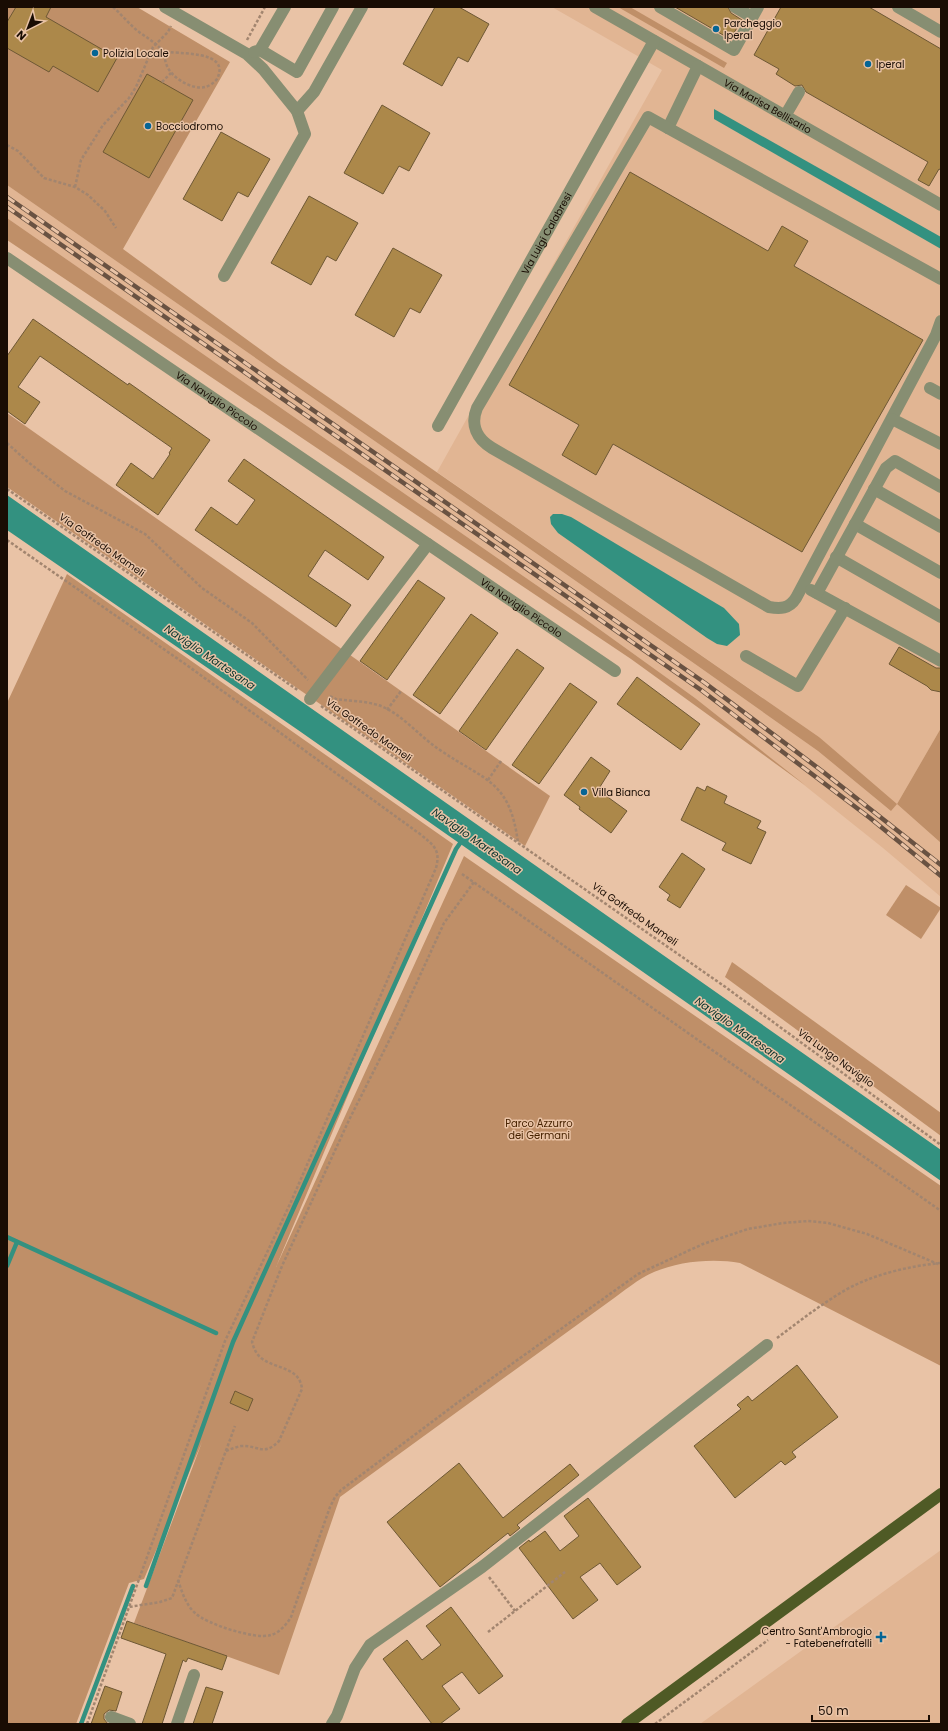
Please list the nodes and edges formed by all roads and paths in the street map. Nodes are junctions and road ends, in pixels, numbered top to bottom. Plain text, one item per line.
1 (113, 7) edge
2 (265, 7) edge
3 (285, 7) edge
4 (333, 7) edge
5 (362, 7) edge
6 (595, 7) edge
7 (660, 7) edge
8 (735, 7) edge
9 (898, 7) edge
10 (170, 10) edge
11 (755, 12) edge
12 (939, 27) edge
13 (654, 41) junction
14 (156, 44) junction
15 (260, 50) junction
16 (163, 51) junction
17 (244, 52) junction
18 (698, 66) junction
19 (171, 73) junction
20 (162, 82) dead end
21 (799, 92) dead end
22 (297, 111) junction
23 (785, 116) junction
24 (668, 128) junction
25 (7, 145) edge
26 (75, 187) junction
27 (941, 206) edge
28 (116, 228) dead end
29 (7, 258) edge
30 (224, 276) dead end
31 (941, 279) edge
32 (941, 321) edge
33 (930, 388) dead end
34 (941, 394) edge
35 (892, 419) junction
36 (438, 426) dead end
37 (7, 443) edge
38 (941, 444) edge
39 (941, 487) edge
40 (7, 488) edge
41 (874, 490) junction
42 (855, 524) junction
43 (941, 527) edge
44 (7, 540) edge
45 (428, 544) junction
46 (836, 557) junction
47 (941, 573) edge
48 (803, 585) junction
49 (817, 593) junction
50 (845, 608) junction
51 (941, 617) edge
52 (746, 656) dead end
53 (941, 661) edge
54 (614, 671) dead end
55 (318, 688) junction
56 (401, 691) dead end
57 (310, 699) junction
58 (387, 710) junction
59 (501, 761) dead end
60 (488, 780) junction
61 (518, 843) junction
62 (462, 874) dead end
63 (474, 882) junction
64 (721, 984) joint
65 (941, 1145) edge
66 (941, 1212) edge
67 (939, 1263) edge
68 (767, 1345) joint
69 (235, 1426) dead end
70 (226, 1451) junction
71 (941, 1494) edge
72 (482, 1567) junction
73 (565, 1572) dead end
74 (178, 1580) junction
75 (129, 1607) junction
76 (515, 1611) junction
77 (488, 1632) dead end
78 (194, 1675) dead end
79 (111, 1717) dead end
80 (87, 1724) edge
81 (130, 1724) edge
82 (177, 1724) edge
83 (332, 1724) edge
84 (628, 1724) edge

1 - 14 path
2 - 17 path
3 - 15 street
4 - 15 street
5 - 22 street
6 - 13 street, Via Marisa Bellisario
7 - 11 street
8 - 11 street
9 - 12 street
10 - 14 path
10 - 17 street
13 - 18 street, Via Marisa Bellisario
13 - 36 street, Via Luigi Calabresi
14 - 16 path
14 - 26 path
15 - 17 street
16 - 19 path
16 - 19 path
17 - 22 street
18 - 23 street, Via Marisa Bellisario
18 - 24 street
19 - 20 path
21 - 23 street
22 - 30 street
23 - 27 street, Via Marisa Bellisario
24 - 31 street
24 - 48 street
25 - 26 path
26 - 28 path
29 - 45 street, Via Naviglio Piccolo
32 - 35 street
33 - 34 street
35 - 38 street
35 - 48 street
37 - 55 path
39 - 41 street
40 - 57 path, Via Goffredo Mameli
41 - 42 street
41 - 43 street
42 - 46 street
42 - 47 street
44 - 75 path
45 - 54 street, Via Naviglio Piccolo
45 - 55 street
46 - 49 street
46 - 51 street
48 - 49 street
49 - 50 street
50 - 52 street
50 - 53 street
55 - 57 street
55 - 58 path
56 - 58 path
57 - 61 path, Via Goffredo Mameli
58 - 60 path
59 - 60 path
60 - 61 path
61 - 64 path, Via Goffredo Mameli
62 - 63 path
63 - 66 path
63 - 70 path
64 - 65 path, Via Lungo Naviglio
67 - 68 path
67 - 74 path
68 - 72 street
69 - 70 path
70 - 74 path
71 - 84 main road
72 - 76 path
72 - 83 street
73 - 76 path
74 - 75 path
75 - 80 path
76 - 77 path
78 - 82 street
79 - 81 street

